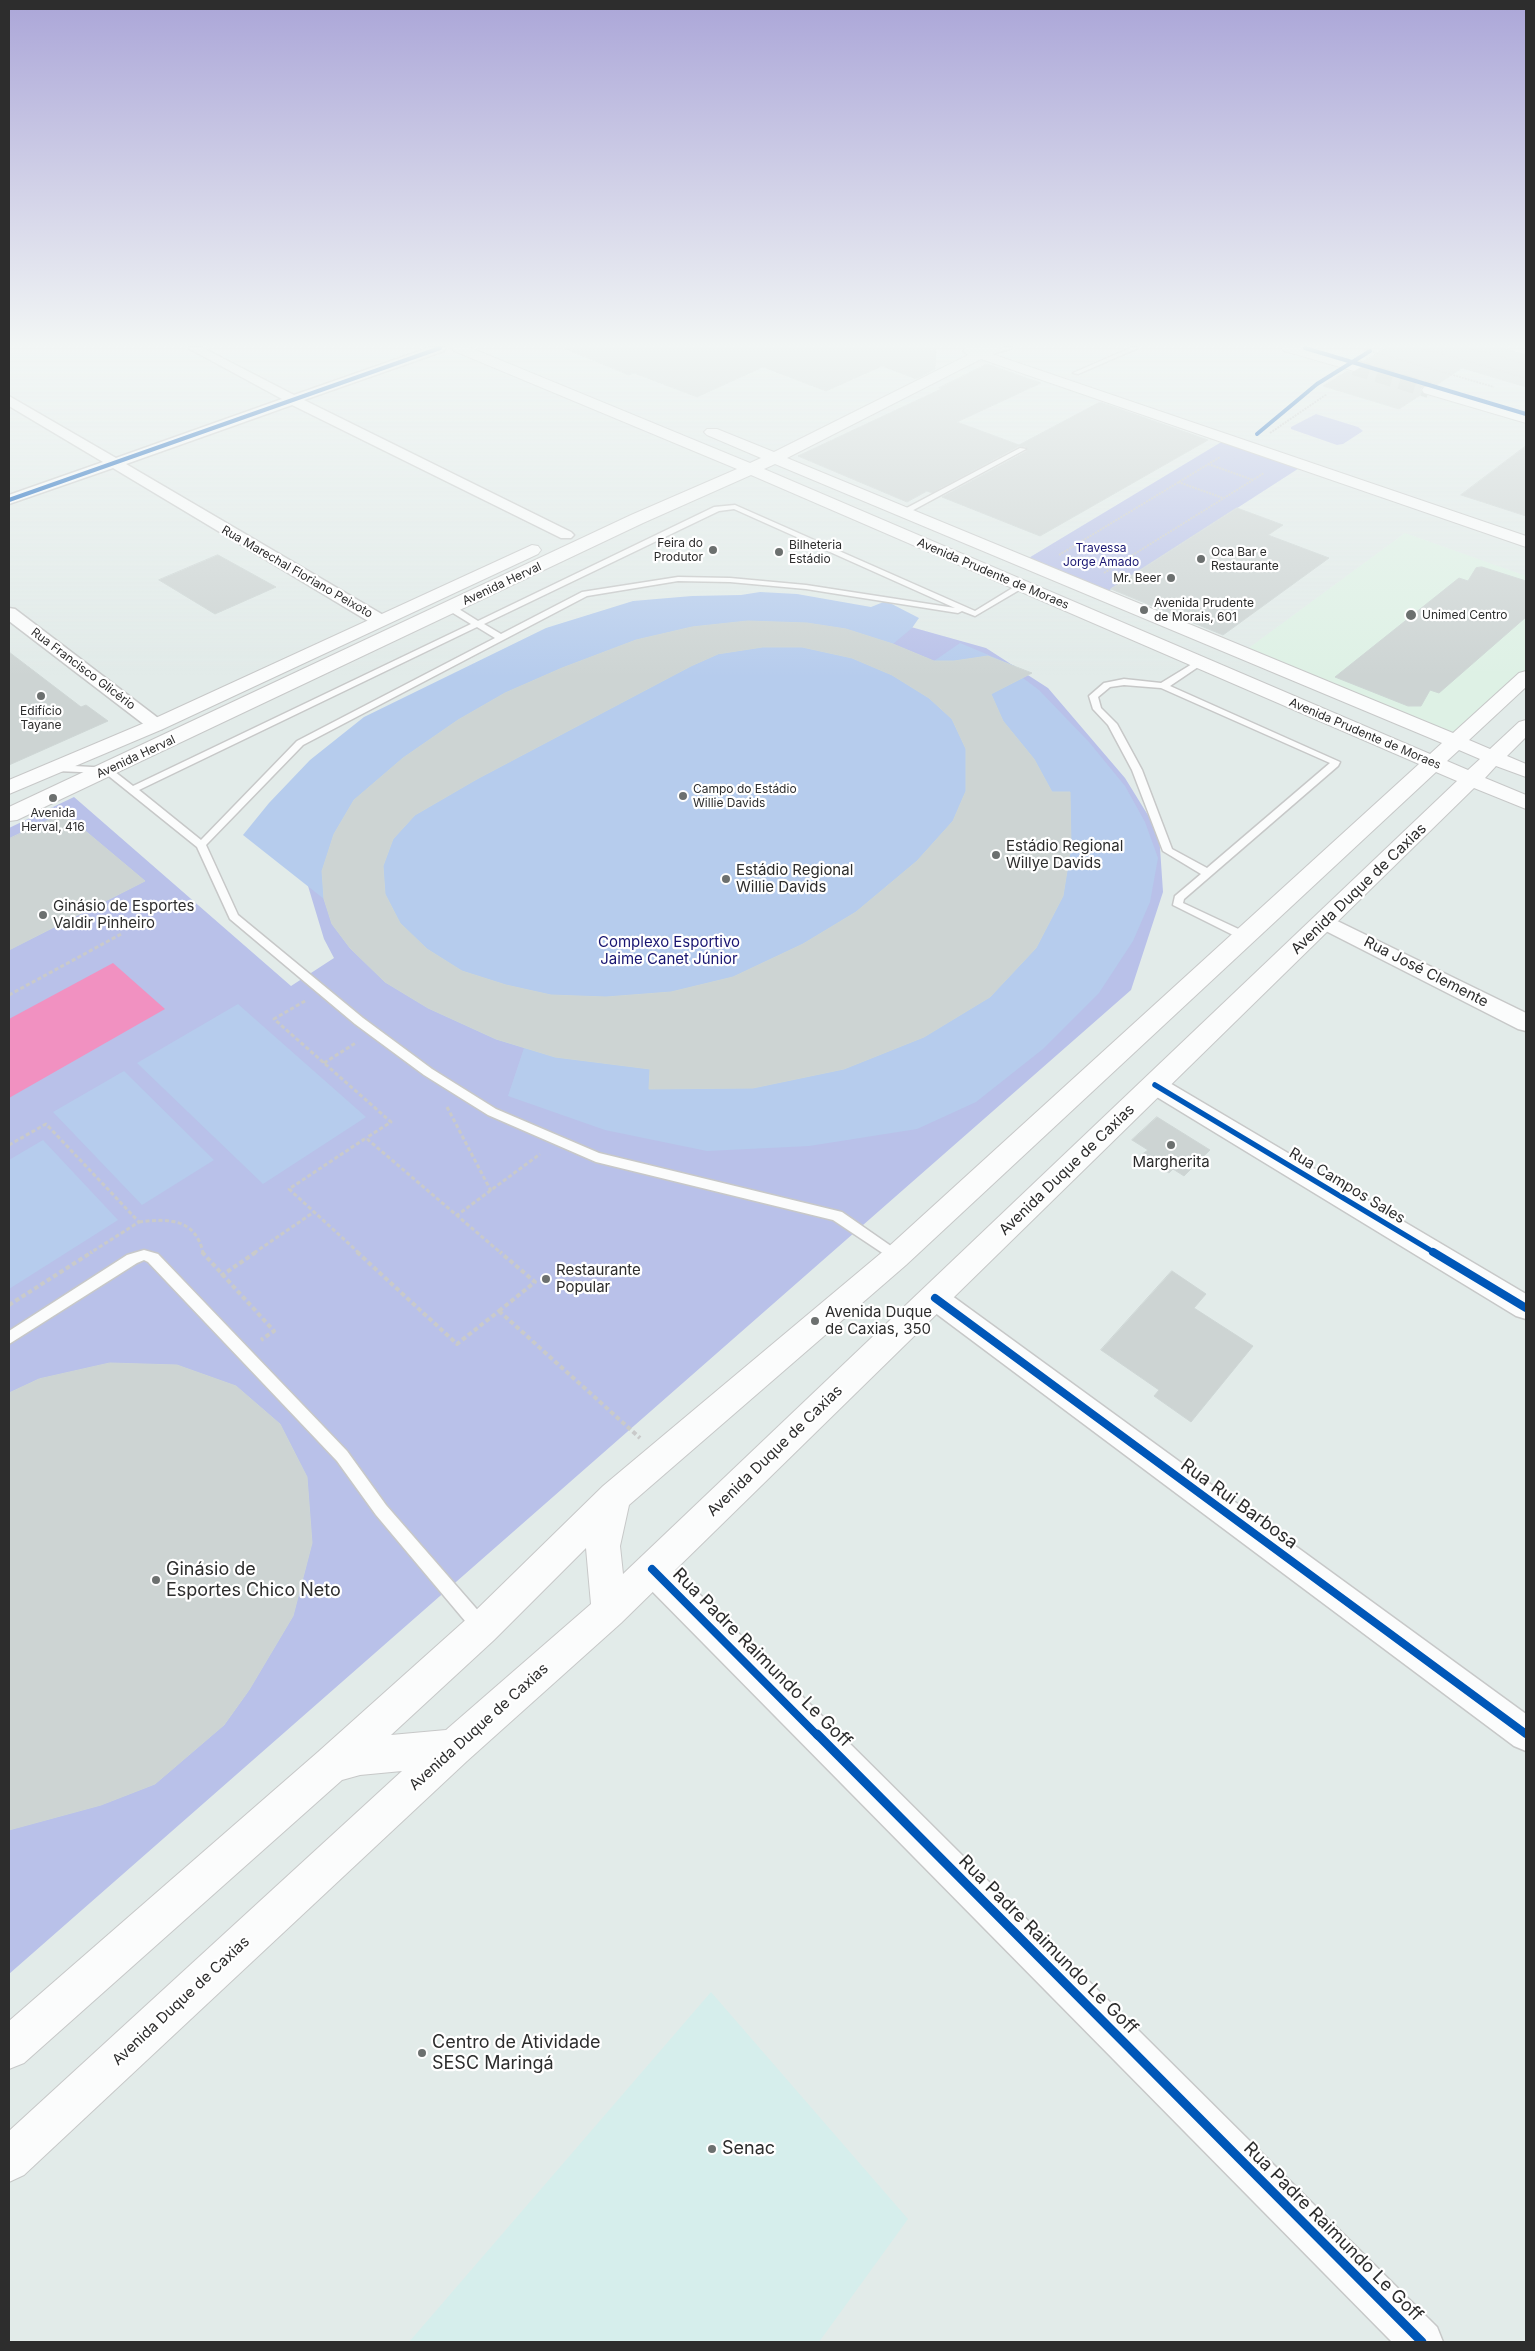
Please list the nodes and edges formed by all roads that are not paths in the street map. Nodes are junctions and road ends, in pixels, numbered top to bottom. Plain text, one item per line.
1 (105, 458) edge
2 (129, 458) edge
3 (410, 458) edge
4 (724, 458) edge
5 (735, 458) edge
6 (763, 458) edge
7 (789, 458) edge
8 (1006, 458) edge
9 (1283, 458) edge
10 (1326, 458) edge
11 (730, 460) junction
12 (114, 463) junction
13 (750, 468) junction
14 (1376, 475) dead end
15 (645, 497) junction
16 (9, 500) edge
17 (903, 512) junction
18 (638, 519) junction
19 (566, 535) junction
20 (1526, 542) edge
21 (544, 564) junction
22 (488, 569) junction
23 (1022, 586) junction
24 (451, 608) junction
25 (9, 613) edge
26 (975, 614) junction
27 (380, 620) junction
28 (477, 624) junction
29 (340, 638) junction
30 (501, 638) junction
31 (1200, 662) junction
32 (334, 663) junction
33 (1526, 677) edge
34 (1163, 686) junction
35 (156, 725) junction
36 (1526, 726) edge
37 (1455, 742) junction
38 (1494, 758) junction
39 (1432, 762) junction
40 (56, 768) junction
41 (107, 770) junction
42 (1526, 771) edge
43 (1472, 780) junction
44 (9, 788) edge
45 (132, 790) junction
46 (1526, 803) edge
47 (9, 815) edge
48 (201, 845) junction
49 (1208, 873) junction
50 (1325, 922) junction
51 (1243, 936) junction
52 (1526, 1023) edge
53 (1155, 1085) junction
54 (896, 1257) junction
55 (935, 1298) junction
56 (1526, 1308) edge
57 (9, 1338) edge
58 (615, 1497) junction
59 (652, 1569) junction
60 (609, 1611) junction
61 (482, 1628) junction
62 (1526, 1734) edge
63 (454, 1748) junction
64 (331, 1765) junction
65 (9, 2048) edge
66 (9, 2160) edge
67 (1422, 2342) edge

1 - 12 street, Rua Marechal Floriano Peixoto
2 - 12 street
3 - 19 street
4 - 11 main road, Avenida Prudente de Moraes
5 - 11 main road, Avenida Herval
6 - 13 main road, Avenida Herval
7 - 17 main road, Avenida Prudente de Moraes
8 - 17 lane
9 - 20 main road
10 - 14 main road
11 - 13 main road, Avenida Prudente de Moraes
11 - 15 main road, Avenida Herval
12 - 16 street
12 - 27 street, Rua Marechal Floriano Peixoto
13 - 18 main road, Avenida Herval
13 - 23 main road, Avenida Prudente de Moraes
15 - 18 main road
15 - 19 main road, Avenida Herval
17 - 37 main road, Avenida Prudente de Moraes
18 - 21 main road, Avenida Herval
19 - 22 main road, Avenida Herval
21 - 22 main road
21 - 24 main road, Avenida Herval
22 - 27 main road, Avenida Herval
23 - 26 lane
23 - 31 main road, Avenida Prudente de Moraes
24 - 28 lane
24 - 32 main road, Avenida Herval
25 - 35 street, Rua Francisco Glicério
26 - 28 lane
26 - 30 lane
27 - 29 main road, Avenida Herval
28 - 30 lane
28 - 45 lane
29 - 32 main road
29 - 35 main road, Avenida Herval
30 - 48 lane
31 - 34 lane
31 - 39 main road, Avenida Prudente de Moraes
32 - 41 main road, Avenida Herval
33 - 37 main road
34 - 49 lane
34 - 49 lane
35 - 40 main road, Avenida Herval
36 - 38 main road, Avenida Duque de Caxias
37 - 38 main road, Avenida Prudente de Moraes
37 - 39 main road
38 - 42 main road, Avenida Prudente de Moraes
38 - 43 main road, Avenida Duque de Caxias
39 - 43 main road, Avenida Prudente de Moraes
39 - 51 main road
40 - 41 lane
40 - 44 main road, Avenida Herval
41 - 45 lane
41 - 47 main road, Avenida Herval
43 - 46 main road, Avenida Prudente de Moraes
43 - 50 main road, Avenida Duque de Caxias
45 - 48 lane
48 - 54 lane
49 - 51 lane
50 - 52 street, Rua José Clemente
50 - 53 main road, Avenida Duque de Caxias
51 - 54 main road
53 - 55 main road, Avenida Duque de Caxias
53 - 56 street, Rua Campos Sales
54 - 58 main road
55 - 59 main road, Avenida Duque de Caxias
55 - 62 street, Rua Rui Barbosa
57 - 61 lane
58 - 60 main road
58 - 61 main road
59 - 60 main road, Avenida Duque de Caxias
59 - 67 street, Rua Padre Raimundo Le Goff
60 - 63 main road, Avenida Duque de Caxias
61 - 64 main road
63 - 64 main road
63 - 66 main road, Avenida Duque de Caxias
64 - 65 main road

